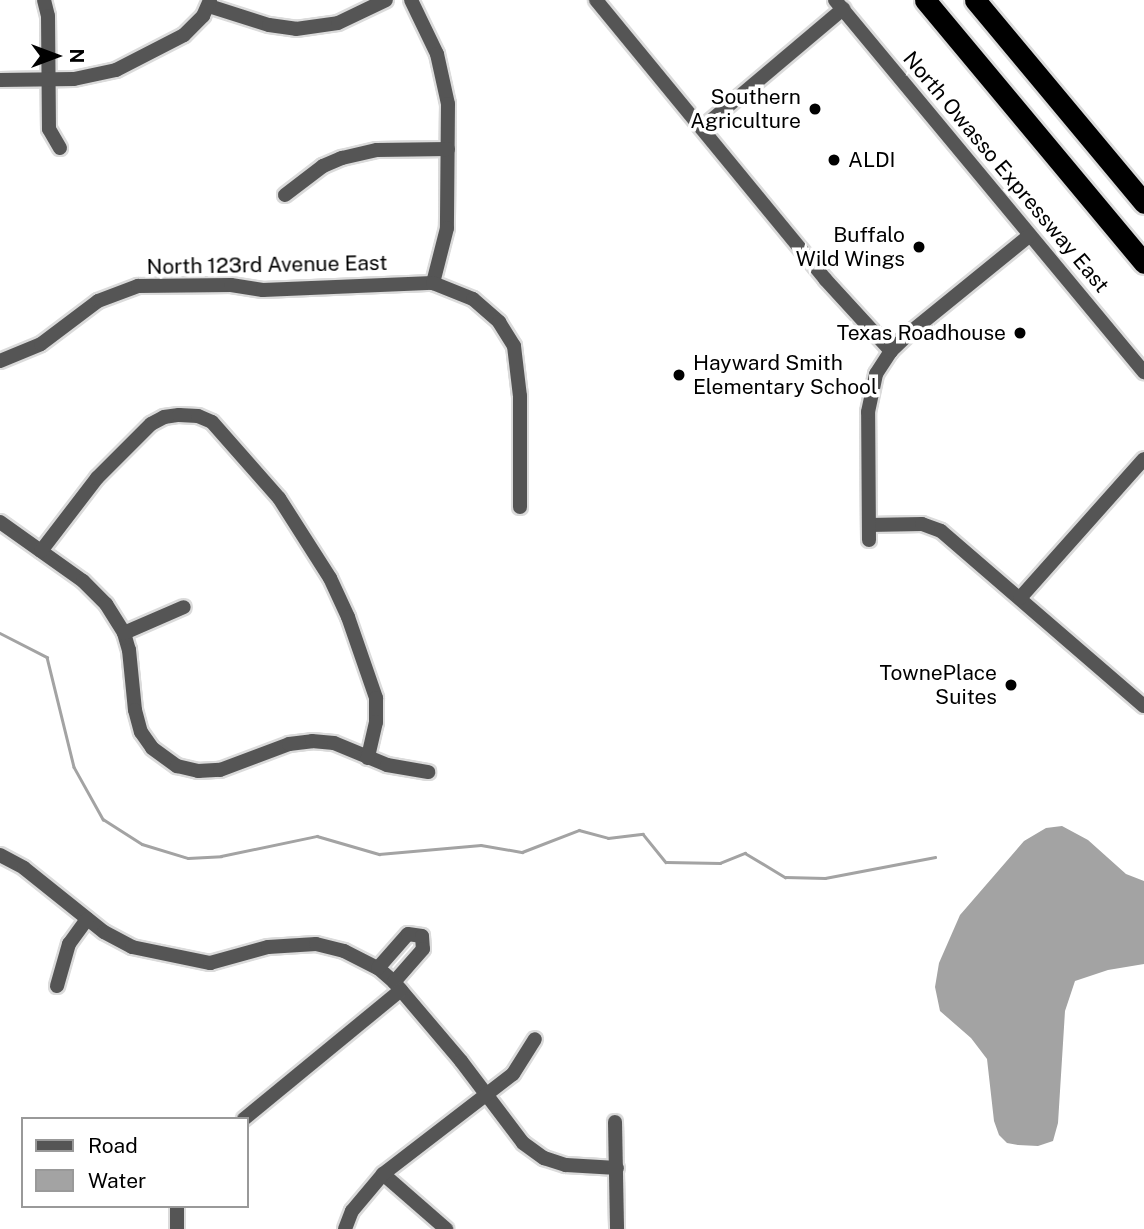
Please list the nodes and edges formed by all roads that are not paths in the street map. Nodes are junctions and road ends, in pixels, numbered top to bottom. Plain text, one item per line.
1 (44, 0) edge
2 (386, 0) edge
3 (411, 0) edge
4 (596, 0) edge
5 (925, 0) edge
6 (975, 0) edge
7 (209, 3) edge
8 (839, 5) edge
9 (0, 80) edge
10 (48, 80) junction
11 (702, 128) junction
12 (60, 148) dead end
13 (448, 149) junction
14 (285, 195) dead end
15 (1144, 204) edge
16 (1029, 236) junction
17 (1144, 262) edge
18 (433, 283) junction
19 (891, 351) junction
20 (0, 361) edge
21 (1144, 372) edge
22 (1144, 458) edge
23 (520, 507) dead end
24 (0, 522) edge
25 (869, 525) junction
26 (869, 540) dead end
27 (41, 551) junction
28 (1020, 598) junction
29 (184, 607) dead end
30 (124, 633) junction
31 (1144, 706) edge
32 (368, 758) junction
33 (428, 772) dead end
34 (0, 855) edge
35 (87, 919) junction
36 (378, 968) junction
37 (57, 986) dead end
38 (397, 986) junction
39 (535, 1039) dead end
40 (487, 1096) junction
41 (246, 1117) edge
42 (615, 1122) dead end
43 (617, 1168) junction
44 (383, 1174) junction
45 (177, 1208) edge
46 (177, 1229) edge
47 (345, 1229) edge
48 (446, 1229) edge
49 (617, 1229) edge

1 - 10 street
2 - 7 street
3 - 13 street
4 - 11 street
5 - 17 highway
6 - 15 highway
7 - 10 street
8 - 11 street
8 - 16 street, North Owasso Expressway East
9 - 10 street
10 - 12 street
11 - 19 street
13 - 14 street
13 - 18 street
16 - 19 street
16 - 21 street, North Owasso Expressway East
18 - 20 street, North 123rd Avenue East
18 - 23 street, North 123rd Avenue East
19 - 25 street
22 - 28 street
24 - 27 street
25 - 26 street
25 - 28 street
27 - 30 street
27 - 32 street
28 - 31 street
29 - 30 street
30 - 32 street
32 - 33 street
34 - 35 street
35 - 36 street
35 - 37 street
36 - 38 street
36 - 38 street
38 - 40 street
38 - 41 street
39 - 40 street
40 - 43 street
40 - 44 street
42 - 43 street
43 - 49 street
44 - 47 street
44 - 48 street
45 - 46 street

